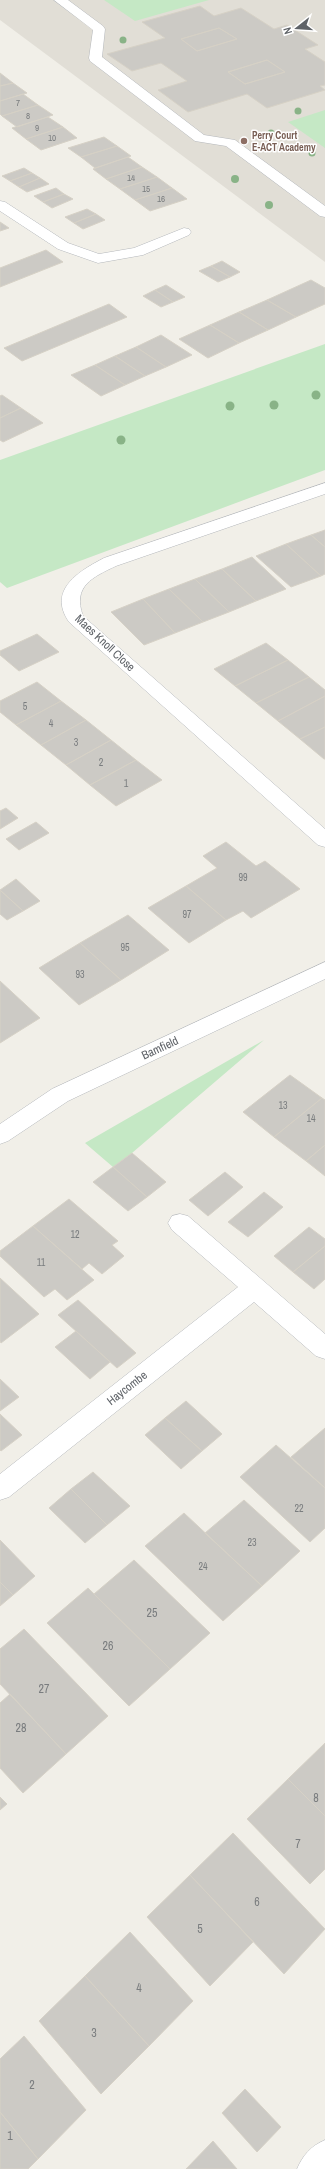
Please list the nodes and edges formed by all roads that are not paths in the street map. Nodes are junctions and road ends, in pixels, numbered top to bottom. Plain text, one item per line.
1 (60, 0) edge
2 (0, 205) edge
3 (325, 213) edge
4 (184, 232) dead end
5 (325, 488) edge
6 (325, 840) edge
7 (325, 970) edge
8 (0, 1135) edge
9 (180, 1223) dead end
10 (254, 1288) junction
11 (325, 1349) edge
12 (0, 1489) edge
13 (325, 2156) edge
14 (313, 2169) edge

1 - 3 street
2 - 4 street
5 - 6 street, Maes Knoll Close
7 - 8 street, Bamfield
9 - 10 street
10 - 11 street
10 - 12 street, Haycombe
13 - 14 street

